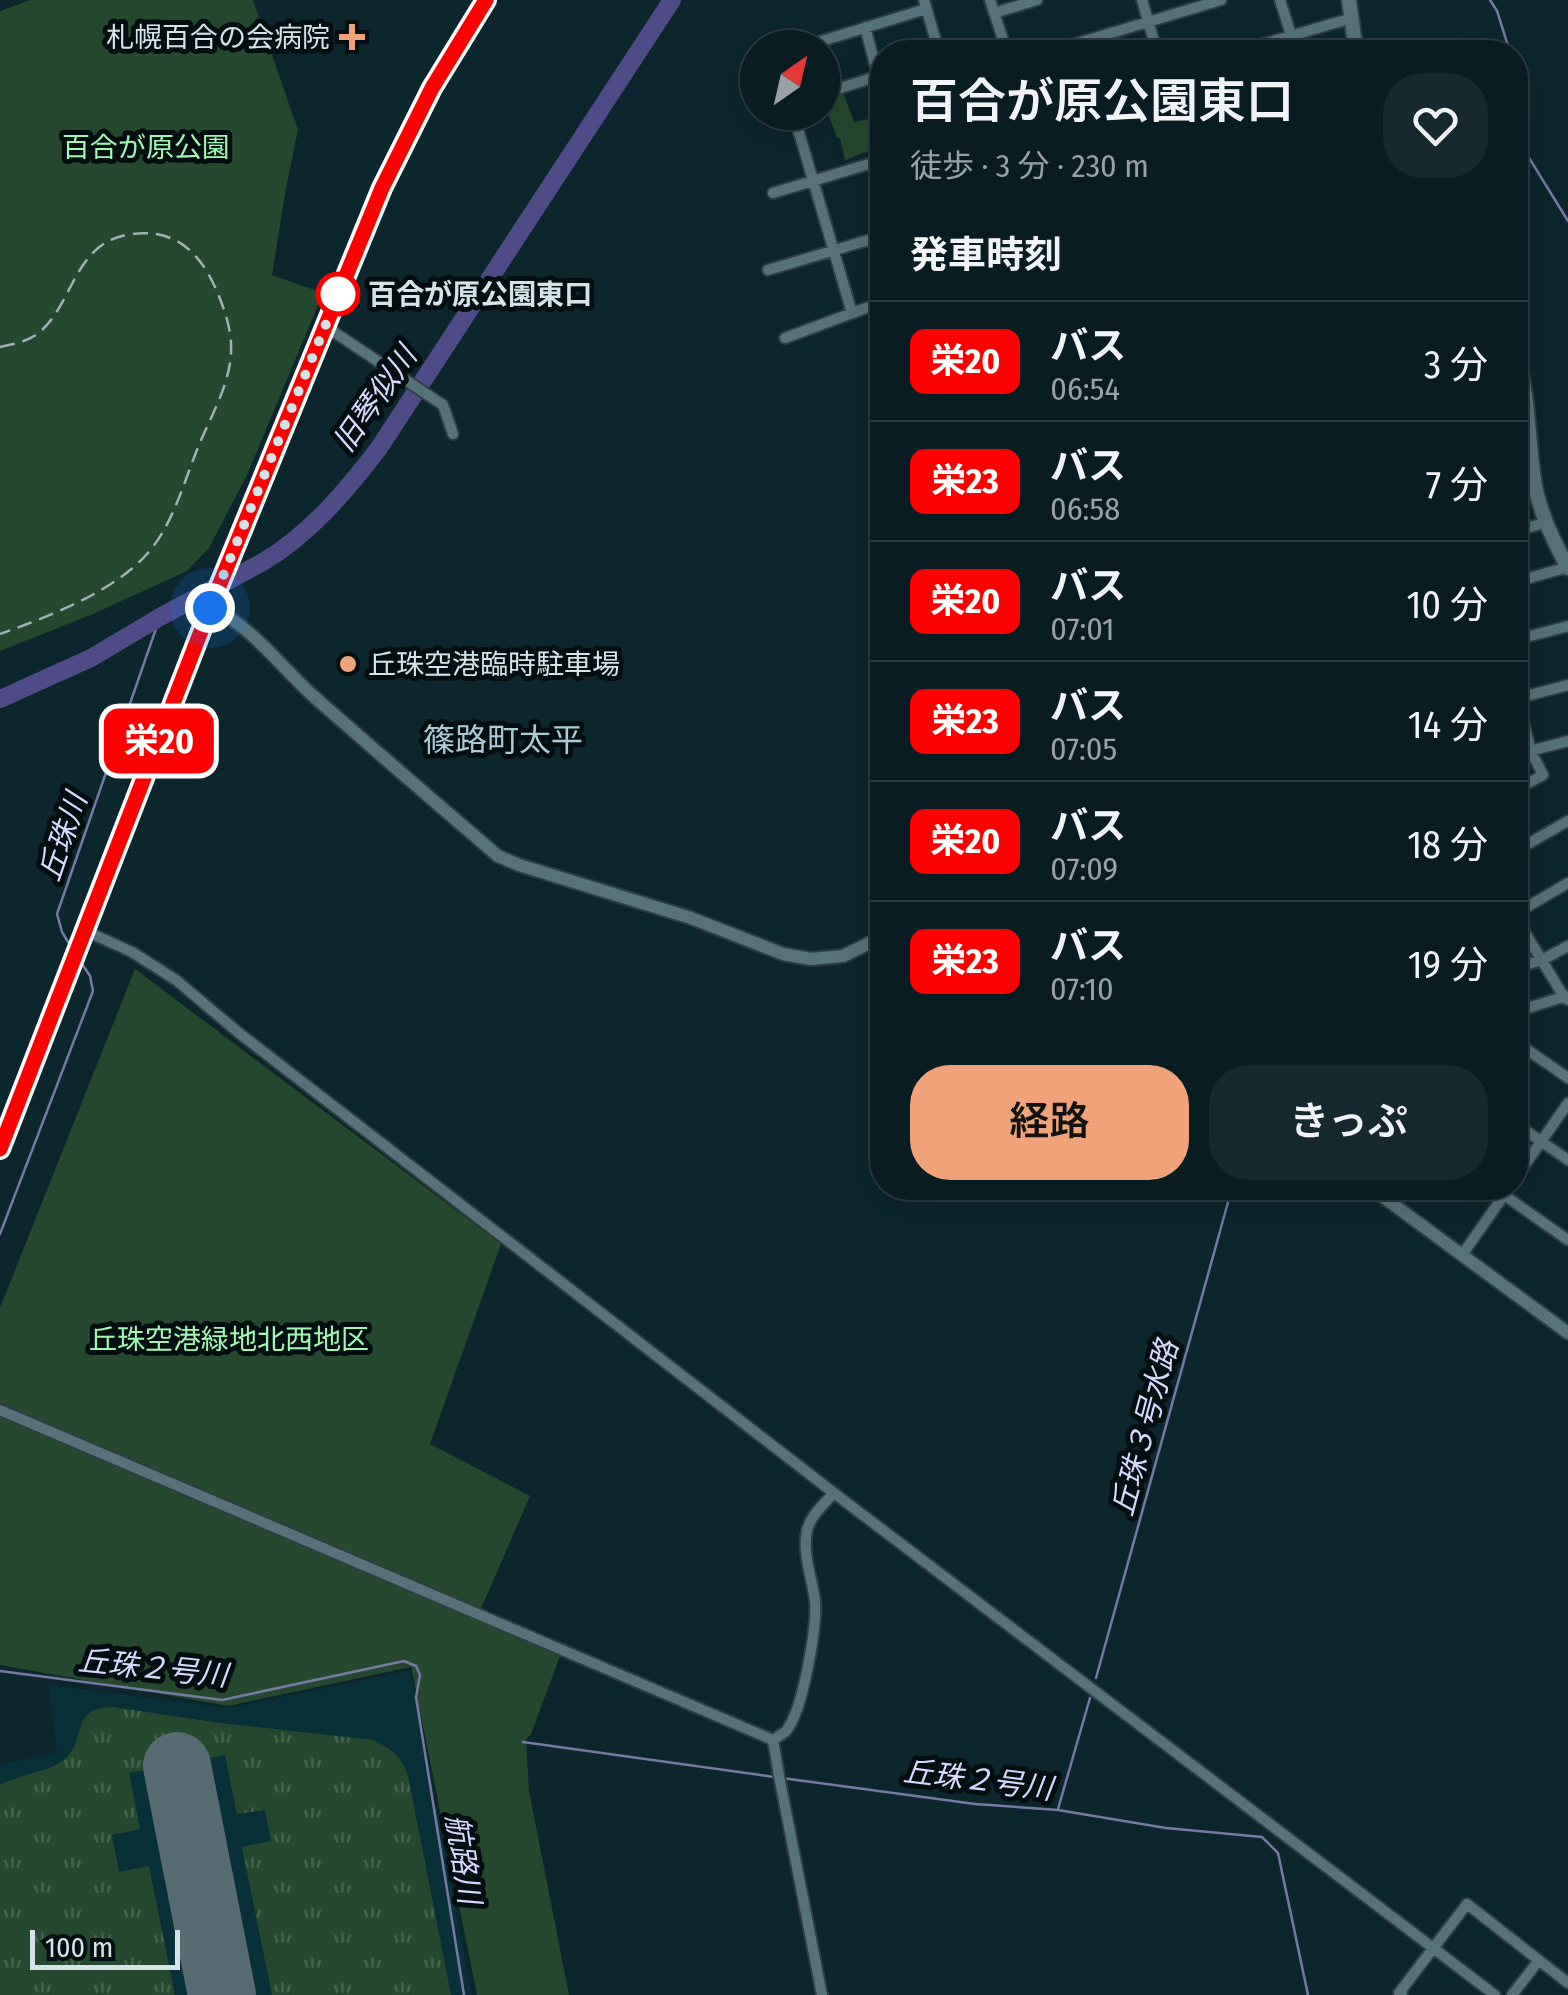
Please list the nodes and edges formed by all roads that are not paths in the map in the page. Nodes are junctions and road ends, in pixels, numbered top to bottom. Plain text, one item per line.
1 (486, 0) edge
2 (990, 0) edge
3 (1038, 0) edge
4 (1142, 0) edge
5 (1221, 0) edge
6 (1280, 0) edge
7 (1350, 0) edge
8 (925, 4) edge
9 (994, 13) junction
10 (1352, 18) junction
11 (1148, 23) junction
12 (865, 28) junction
13 (1291, 35) junction
14 (840, 36) edge
15 (935, 40) edge
16 (1003, 40) edge
17 (1089, 40) edge
18 (1153, 40) edge
19 (1275, 40) edge
20 (1355, 40) edge
21 (870, 46) edge
22 (870, 79) edge
23 (840, 88) edge
24 (798, 130) edge
25 (870, 164) edge
26 (813, 182) junction
27 (774, 193) dead end
28 (870, 239) edge
29 (833, 250) junction
30 (768, 270) dead end
31 (870, 306) edge
32 (852, 313) junction
33 (325, 326) junction
34 (785, 338) dead end
35 (1528, 415) edge
36 (453, 434) dead end
37 (1546, 524) junction
38 (1528, 528) edge
39 (1568, 568) edge
40 (1528, 579) edge
41 (211, 606) junction
42 (1568, 626) edge
43 (1528, 637) edge
44 (1568, 684) edge
45 (1528, 693) edge
46 (1528, 740) edge
47 (1568, 741) edge
48 (1531, 751) junction
49 (1528, 752) edge
50 (1528, 783) edge
51 (1568, 821) edge
52 (1528, 844) edge
53 (1568, 884) edge
54 (1528, 907) edge
55 (83, 937) junction
56 (1528, 937) edge
57 (870, 943) edge
58 (1568, 946) edge
59 (1542, 960) junction
60 (1528, 964) edge
61 (1567, 997) edge
62 (1528, 1008) edge
63 (1528, 1050) edge
64 (1568, 1078) edge
65 (1568, 1103) edge
66 (1528, 1132) edge
67 (1541, 1142) junction
68 (0, 1149) edge
69 (1528, 1160) edge
70 (1568, 1160) edge
71 (1388, 1200) edge
72 (1496, 1200) edge
73 (1515, 1200) edge
74 (1568, 1240) edge
75 (1462, 1254) junction
76 (1568, 1333) edge
77 (0, 1410) edge
78 (834, 1492) junction
79 (774, 1740) junction
80 (1434, 1947) junction
81 (1539, 1960) junction
82 (1568, 1983) edge
83 (822, 1995) edge
84 (1402, 1995) edge
85 (1496, 1995) edge
86 (1512, 1995) edge

1 - 33 street
2 - 9 street
3 - 9 street
4 - 11 street
5 - 11 street
6 - 13 street
7 - 10 main road
8 - 12 street
8 - 15 street
9 - 16 street
10 - 13 street
10 - 20 main road
11 - 17 street
11 - 18 street
12 - 14 street
12 - 21 street
13 - 19 street
22 - 23 street
24 - 26 street
25 - 26 street
26 - 27 street
26 - 29 street
28 - 29 street
29 - 30 street
29 - 32 street
31 - 32 street
32 - 34 street
33 - 36 street
33 - 41 street
35 - 37 main road
37 - 38 street
37 - 39 main road
39 - 40 street
41 - 55 street
41 - 57 street
42 - 43 street
44 - 45 street
46 - 48 street
47 - 48 street
48 - 49 street
48 - 50 street
51 - 52 street
53 - 54 street
55 - 68 street
55 - 78 street
56 - 59 street
58 - 59 street
59 - 60 street
59 - 61 street
61 - 62 street
63 - 64 street
65 - 67 street
66 - 67 street
67 - 69 street
67 - 70 street
71 - 75 street
72 - 75 street
73 - 74 street
75 - 76 street
77 - 79 street
78 - 79 street
78 - 80 street
79 - 83 street
80 - 81 street
80 - 84 street
80 - 85 street
81 - 82 street
81 - 86 street

